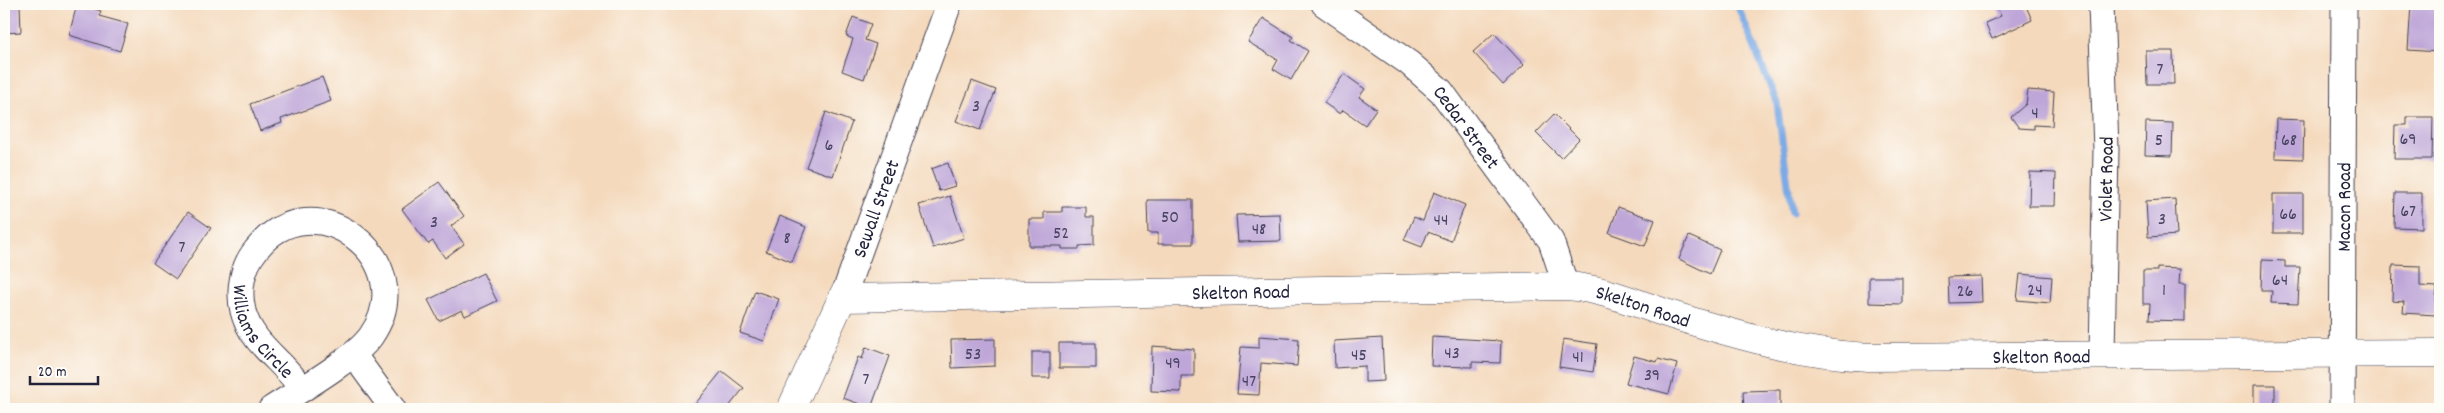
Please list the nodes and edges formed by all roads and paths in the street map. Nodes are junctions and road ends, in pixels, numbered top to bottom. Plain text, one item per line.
1 (949, 4) edge
2 (1324, 4) edge
3 (2102, 4) edge
4 (2344, 4) edge
5 (1566, 286) junction
6 (843, 296) junction
7 (2342, 353) junction
8 (2440, 353) edge
9 (353, 354) junction
10 (2102, 354) junction
11 (302, 389) junction
12 (271, 409) edge
13 (393, 409) edge
14 (791, 409) edge
15 (2342, 409) edge

1 - 6 street, Sewall Street
2 - 5 street, Cedar Street
3 - 10 street, Violet Road
4 - 7 street, Macon Road
5 - 6 street, Skelton Road
5 - 10 street, Skelton Road
6 - 14 street, Sewall Street
7 - 8 street, Skelton Road
7 - 10 street, Skelton Road
7 - 15 street, Macon Road
9 - 11 street
9 - 11 street, Williams Circle
9 - 13 street
11 - 12 street

